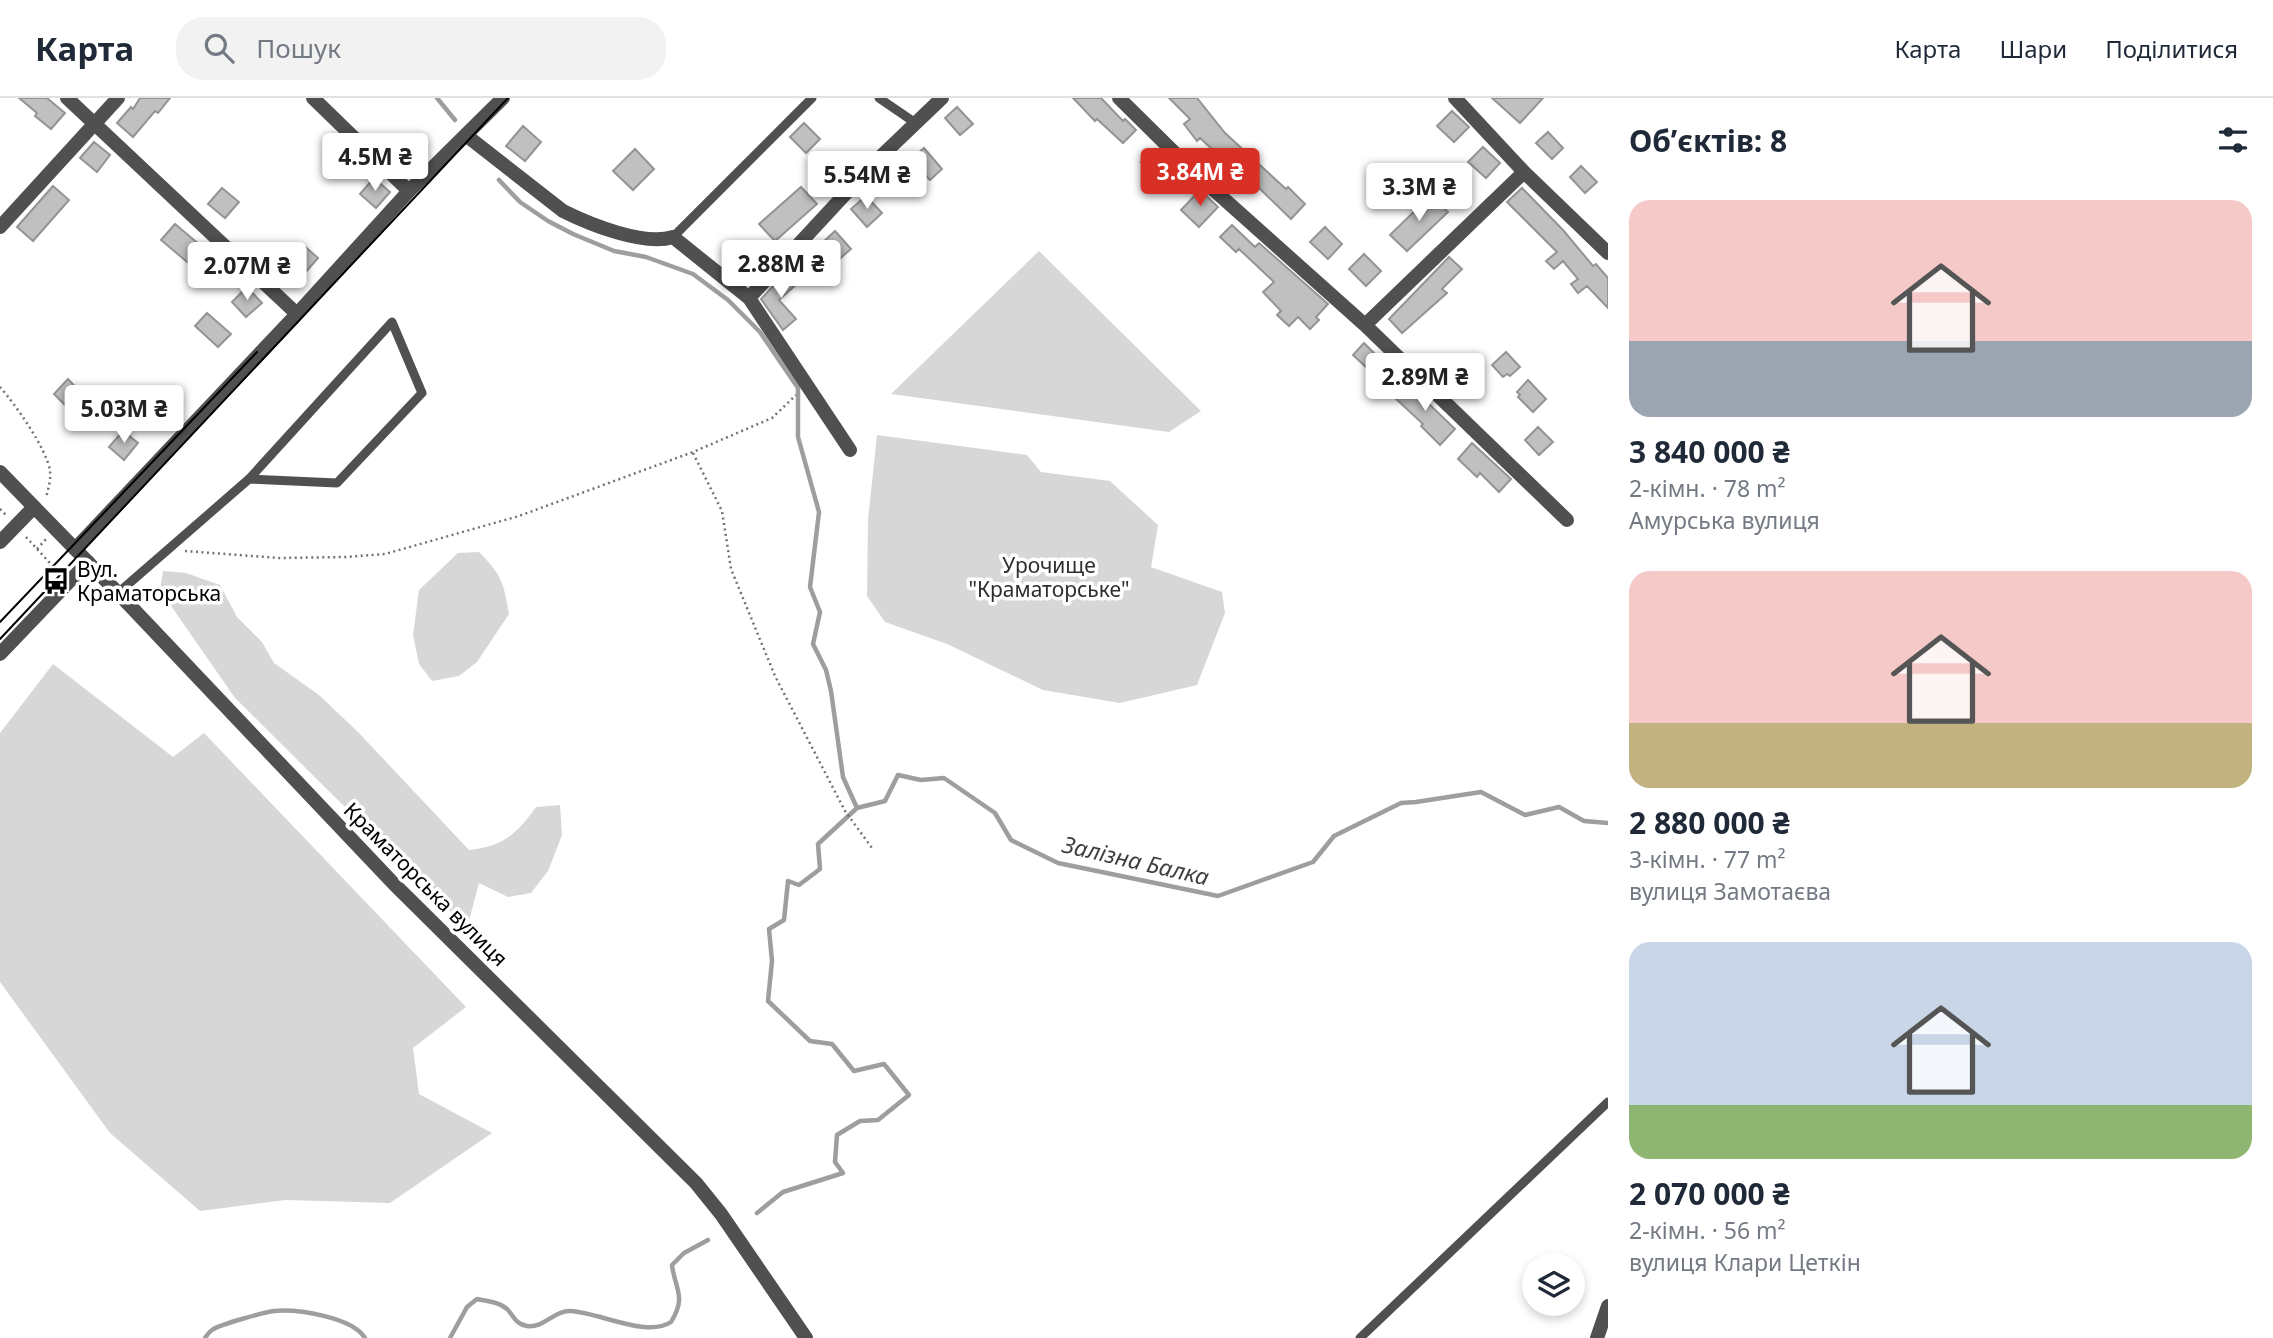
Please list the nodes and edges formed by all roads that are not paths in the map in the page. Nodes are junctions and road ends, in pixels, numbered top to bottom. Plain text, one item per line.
1 (67, 98) edge
2 (118, 98) edge
3 (313, 98) edge
4 (503, 98) edge
5 (812, 98) edge
6 (879, 98) edge
7 (942, 98) edge
8 (1119, 98) edge
9 (1455, 98) edge
10 (93, 123) junction
11 (917, 124) junction
12 (467, 136) junction
13 (1524, 172) junction
14 (410, 191) junction
15 (0, 227) edge
16 (673, 237) junction
17 (1608, 253) edge
18 (748, 298) junction
19 (297, 314) junction
20 (1365, 325) junction
21 (850, 450) dead end
22 (0, 472) edge
23 (249, 479) junction
24 (38, 512) junction
25 (1567, 520) dead end
26 (0, 542) edge
27 (75, 549) junction
28 (89, 562) junction
29 (118, 593) junction
30 (0, 654) edge
31 (1608, 1102) edge
32 (1608, 1306) edge
33 (806, 1338) edge
34 (1360, 1338) edge
35 (1597, 1338) edge

1 - 10 street
2 - 10 street
3 - 14 street
4 - 12 street
5 - 16 lane
6 - 11 lane
7 - 11 street
8 - 20 street
9 - 13 street
10 - 15 street
10 - 19 street
11 - 18 street
12 - 14 street
12 - 16 street
13 - 17 street
13 - 20 street
14 - 19 street
16 - 18 street
18 - 21 street
19 - 27 street
20 - 25 street
22 - 24 street, Краматорська вулиця
23 - 23 lane
23 - 29 lane
24 - 26 street
24 - 27 street, Краматорська вулиця
27 - 28 street, Краматорська вулиця
28 - 29 street, Краматорська вулиця
28 - 30 street
29 - 33 street, Краматорська вулиця
31 - 34 lane
32 - 35 street

